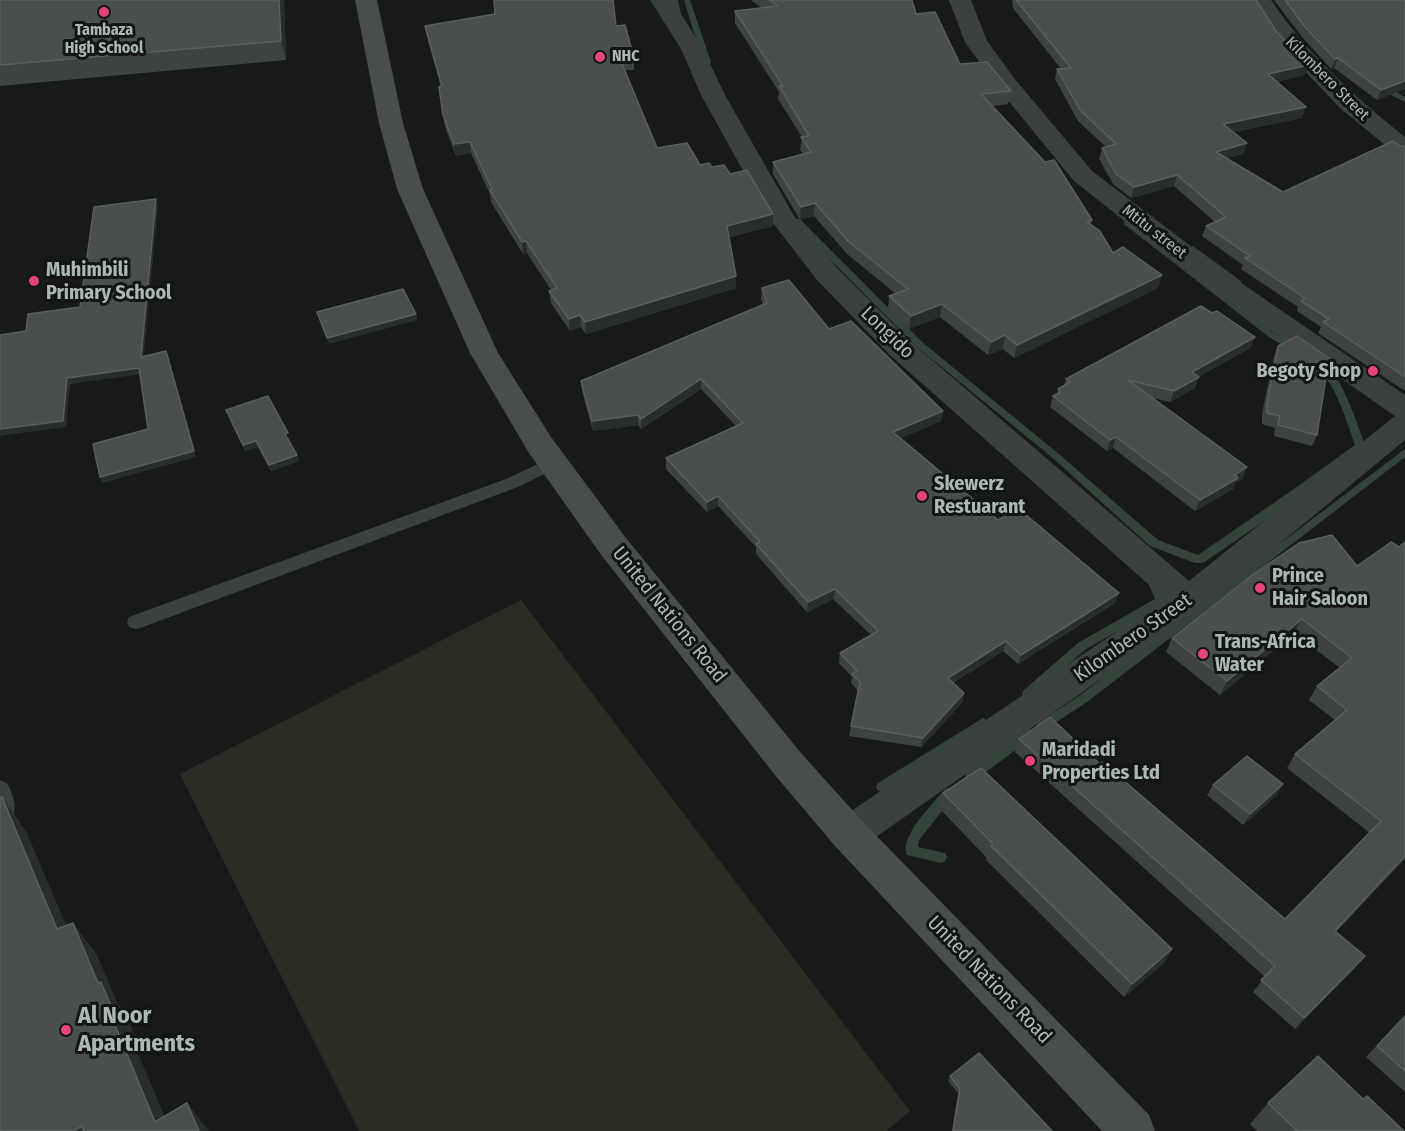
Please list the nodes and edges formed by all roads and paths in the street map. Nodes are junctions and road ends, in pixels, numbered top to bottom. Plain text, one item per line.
1 (366, 0) edge
2 (667, 0) edge
3 (960, 0) edge
4 (1260, 0) edge
5 (1405, 149) edge
6 (1405, 409) edge
7 (1405, 424) edge
8 (553, 463) junction
9 (1189, 600) junction
10 (136, 622) dead end
11 (0, 789) edge
12 (0, 824) edge
13 (849, 834) junction
14 (1133, 1131) edge

1 - 8 street, United Nations Road
2 - 9 street, Longido
3 - 6 street, Mtitu street
4 - 5 street, Kilombero Street
7 - 9 street, Kilombero Street
8 - 10 lane
8 - 13 street, United Nations Road
9 - 13 street, Kilombero Street
11 - 12 lane
13 - 14 street, United Nations Road

